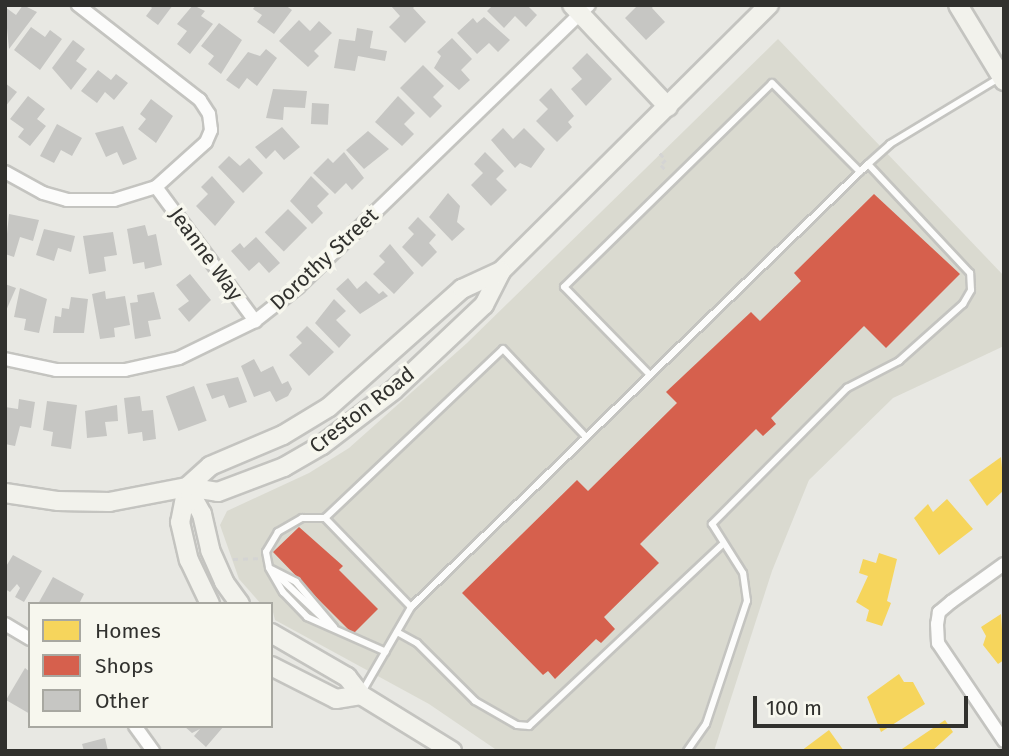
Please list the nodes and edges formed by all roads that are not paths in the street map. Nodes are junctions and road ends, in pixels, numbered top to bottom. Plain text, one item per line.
1 (78, 5) edge
2 (769, 5) edge
3 (958, 5) edge
4 (580, 8) edge
5 (1002, 79) edge
6 (668, 107) junction
7 (868, 164) junction
8 (5, 172) edge
9 (860, 172) junction
10 (156, 187) junction
11 (501, 271) junction
12 (255, 321) junction
13 (5, 359) edge
14 (650, 375) junction
15 (586, 437) junction
16 (187, 487) junction
17 (5, 494) edge
18 (325, 518) junction
19 (722, 544) junction
20 (1004, 564) edge
21 (270, 568) junction
22 (209, 602) edge
23 (239, 602) edge
24 (411, 607) junction
25 (5, 624) edge
26 (335, 629) junction
27 (397, 632) junction
28 (273, 634) edge
29 (28, 638) edge
30 (386, 652) junction
31 (273, 667) edge
32 (360, 695) junction
33 (136, 728) edge
34 (1004, 741) edge
35 (447, 749) edge
36 (153, 751) edge
37 (687, 751) edge

1 - 10 street
2 - 6 main road, Creston Road
3 - 5 main road
4 - 6 main road
4 - 12 street, Dorothy Street
5 - 7 lane
6 - 11 main road, Creston Road
7 - 9 lane
7 - 19 lane
8 - 10 street
9 - 14 lane
9 - 14 lane
10 - 12 street, Jeanne Way
11 - 16 main road, Creston Road
11 - 16 main road, Creston Road
12 - 13 street, Dorothy Street
14 - 15 lane
15 - 18 lane
15 - 24 lane
16 - 17 main road, Creston Road
16 - 22 main road
16 - 23 main road
18 - 21 lane
18 - 24 lane
19 - 27 lane
19 - 37 lane
20 - 34 street
21 - 26 lane
21 - 26 lane
24 - 27 lane
25 - 29 street
26 - 30 lane
27 - 30 lane
28 - 32 main road
30 - 32 lane
31 - 32 main road
32 - 35 main road
33 - 36 street

